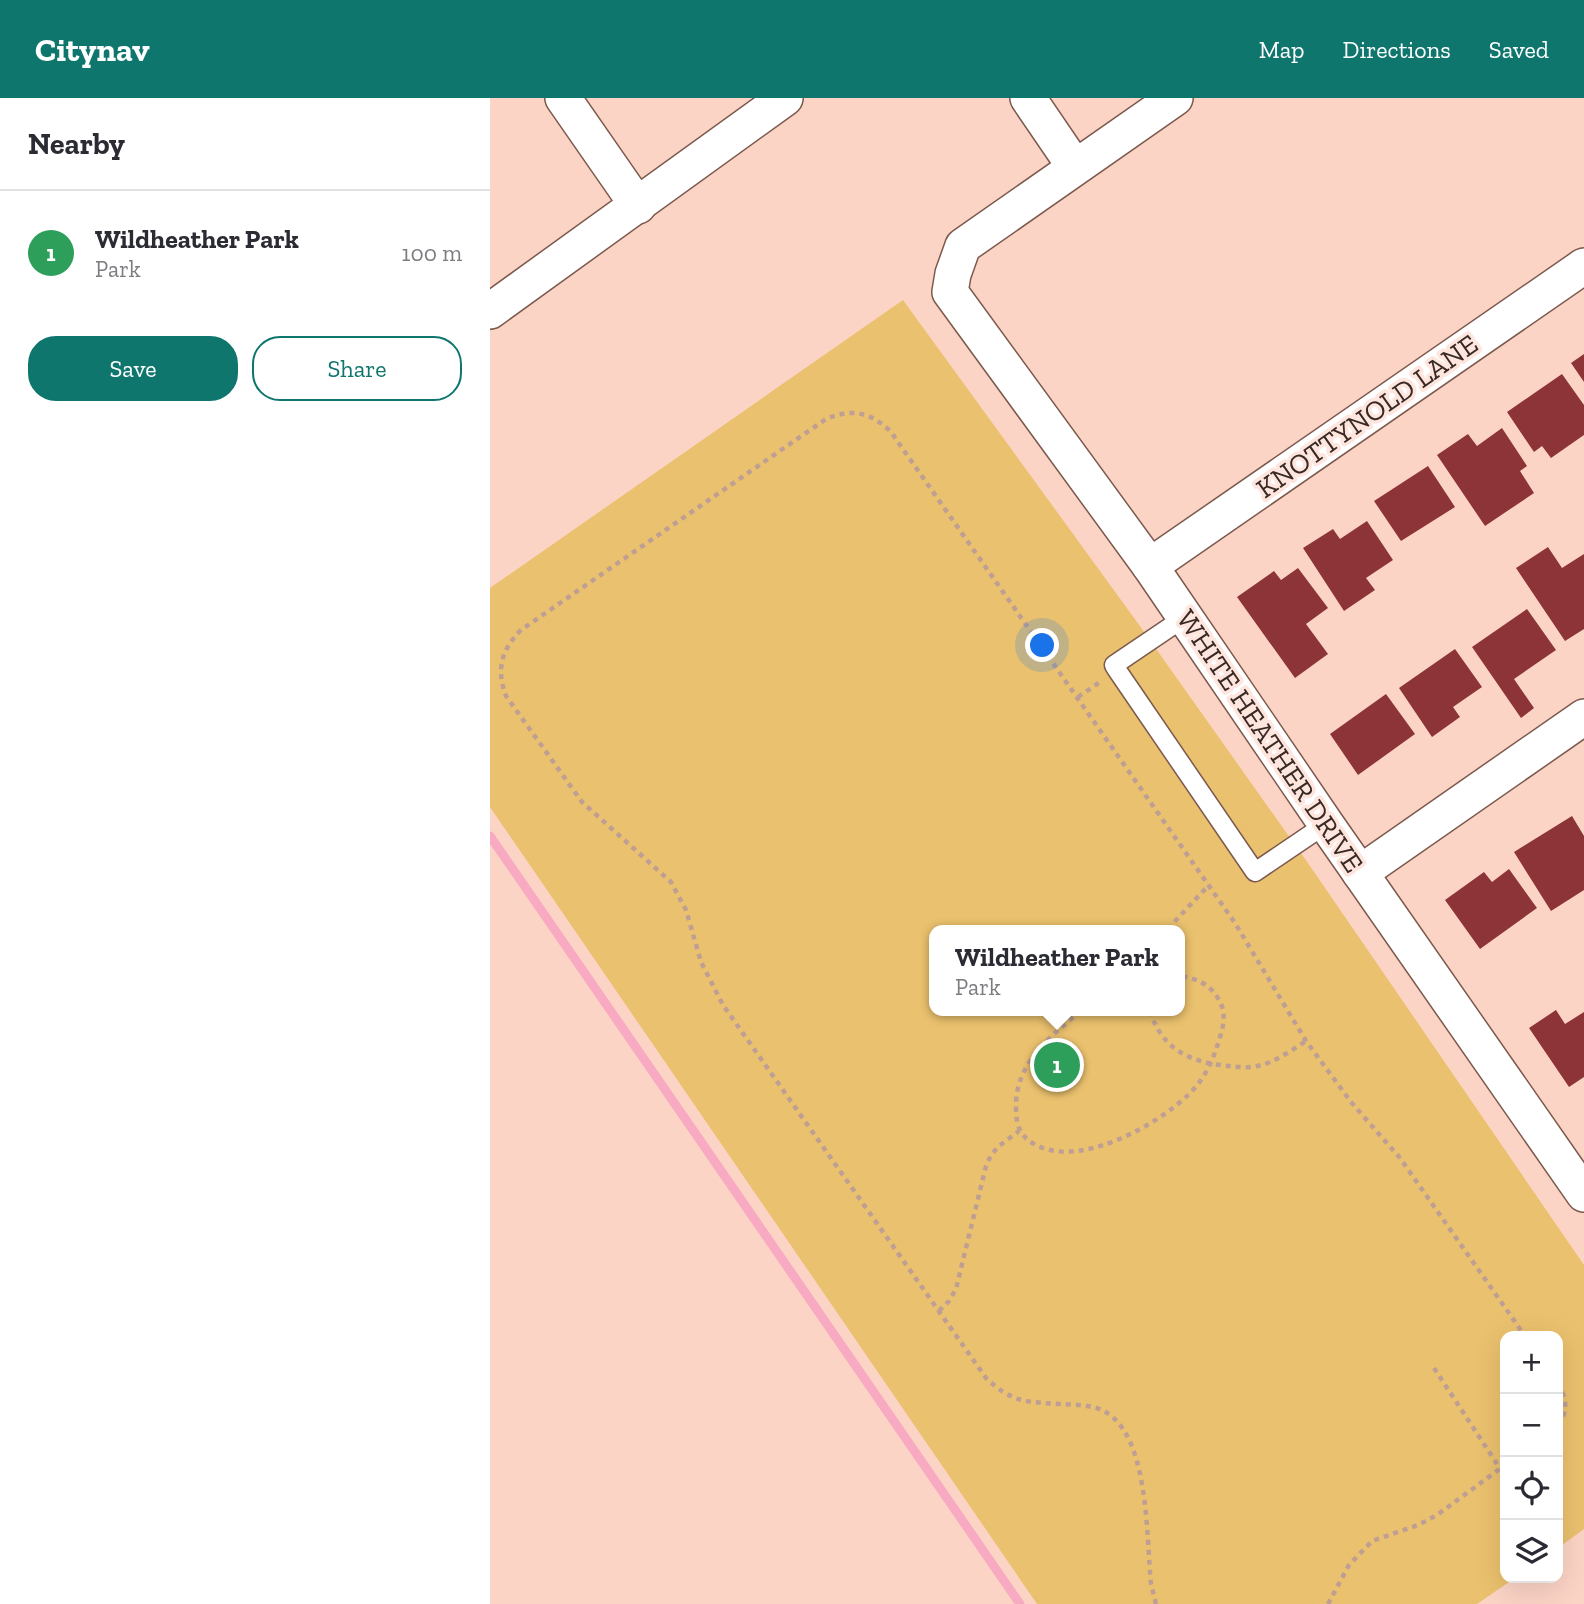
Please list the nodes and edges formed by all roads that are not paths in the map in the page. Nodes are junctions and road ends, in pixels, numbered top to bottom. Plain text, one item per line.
1 (563, 98) edge
2 (785, 98) edge
3 (1028, 98) edge
4 (1175, 98) edge
5 (1075, 167) junction
6 (638, 206) junction
7 (1584, 266) edge
8 (490, 311) edge
9 (1150, 566) junction
10 (1185, 617) junction
11 (1584, 717) edge
12 (1326, 824) junction
13 (1360, 873) junction
14 (1579, 1178) edge

1 - 6 street
2 - 6 street
3 - 5 street
4 - 5 street
5 - 9 street, WHITE HEATHER DRIVE
6 - 8 street
7 - 9 street, KNOTTYNOLD LANE
9 - 10 street, WHITE HEATHER DRIVE
10 - 12 street, WHITE HEATHER DRIVE
10 - 12 lane
11 - 13 street
12 - 13 street, WHITE HEATHER DRIVE
13 - 14 street, WHITE HEATHER DRIVE

